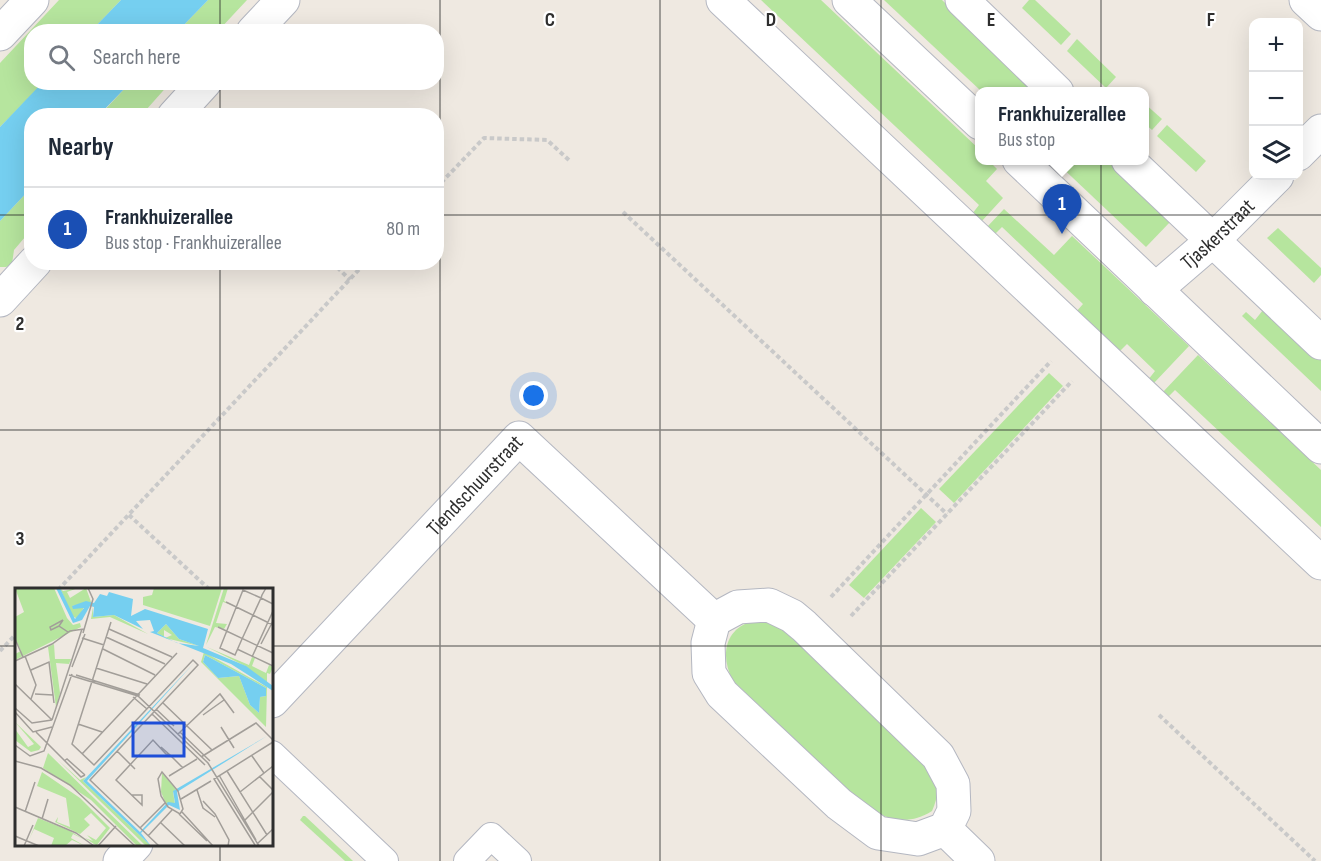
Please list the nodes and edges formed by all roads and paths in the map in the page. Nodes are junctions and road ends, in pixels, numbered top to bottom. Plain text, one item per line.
1 (32, 0) edge
2 (283, 0) edge
3 (723, 0) edge
4 (849, 0) edge
5 (962, 0) edge
6 (1306, 0) edge
7 (1321, 14) edge
8 (260, 24) edge
9 (0, 34) edge
10 (1052, 87) edge
11 (198, 90) edge
12 (181, 108) edge
13 (975, 118) edge
14 (1321, 131) edge
15 (1303, 150) edge
16 (570, 161) dead end
17 (1024, 165) edge
18 (1133, 165) edge
19 (444, 180) edge
20 (1273, 180) edge
21 (623, 212) dead end
22 (1212, 241) junction
23 (28, 270) edge
24 (340, 270) edge
25 (359, 270) edge
26 (350, 280) junction
27 (1155, 290) junction
28 (0, 300) edge
29 (1321, 343) edge
30 (1086, 344) junction
31 (1321, 447) edge
32 (926, 495) junction
33 (947, 514) junction
34 (129, 515) junction
35 (1321, 563) edge
36 (60, 588) edge
37 (208, 588) edge
38 (714, 620) junction
39 (15, 635) edge
40 (814, 636) junction
41 (0, 651) edge
42 (273, 700) edge
43 (1159, 715) dead end
44 (273, 755) edge
45 (945, 829) junction
46 (134, 846) edge
47 (120, 861) edge
48 (385, 861) edge
49 (467, 861) edge
50 (518, 861) edge
51 (978, 861) edge
52 (1315, 861) edge

1 - 9 street
2 - 8 street
3 - 30 street
4 - 13 street
5 - 10 street
6 - 7 street
11 - 12 street
14 - 15 street
16 - 19 path
17 - 27 street
18 - 22 street
20 - 22 street, Tjaskerstraat
21 - 32 path
22 - 27 street, Tjaskerstraat
22 - 29 street
23 - 28 street
24 - 26 path
25 - 26 path
26 - 34 path
27 - 31 street
30 - 32 path
30 - 33 path
30 - 35 street
32 - 33 path
32 - 40 path
33 - 40 path
34 - 36 path
34 - 37 path
38 - 40 street
38 - 42 street, Tiendschuurstraat
38 - 45 street
39 - 41 path
40 - 45 street
43 - 52 path
44 - 48 lane
45 - 51 street
46 - 47 street
49 - 50 lane

